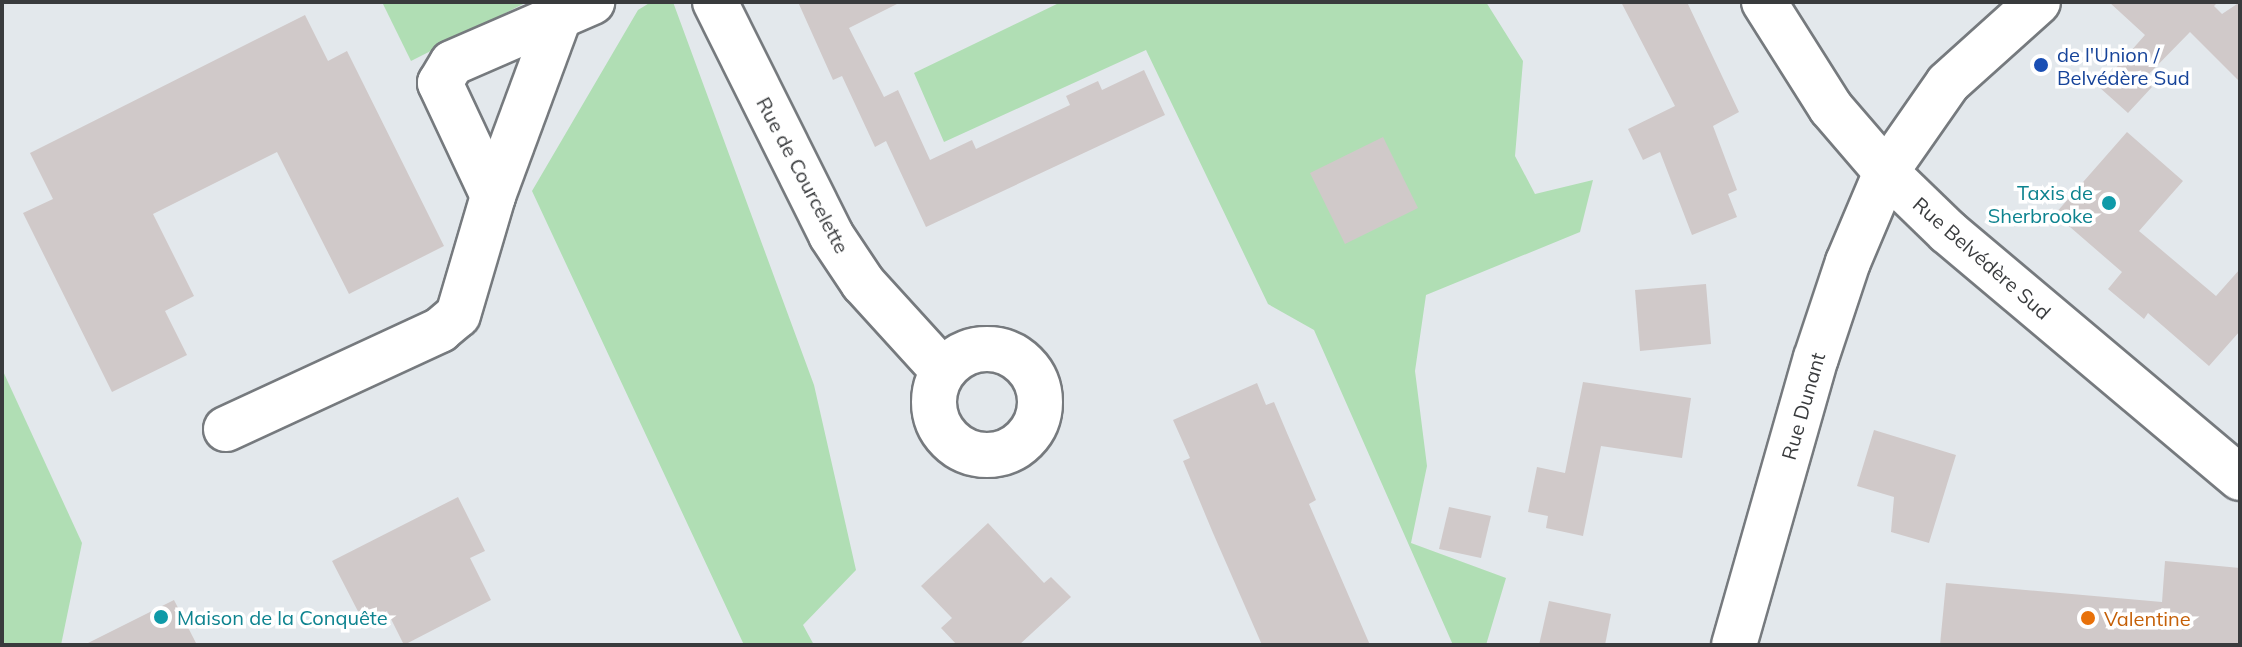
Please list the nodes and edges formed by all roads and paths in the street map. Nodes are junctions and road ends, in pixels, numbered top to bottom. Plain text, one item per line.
1 (715, 2) edge
2 (1764, 2) edge
3 (2038, 2) edge
4 (576, 8) edge
5 (1886, 172) junction
6 (493, 196) junction
7 (943, 371) dead end
8 (226, 429) dead end
9 (2240, 478) edge
10 (1734, 645) edge

1 - 7 street, Rue de Courcelette
2 - 5 street, Rue Belvédère Sud
3 - 5 street, Rue Dunant
4 - 6 street
4 - 6 street
5 - 9 street, Rue Belvédère Sud
5 - 10 street, Rue Dunant
6 - 8 street

